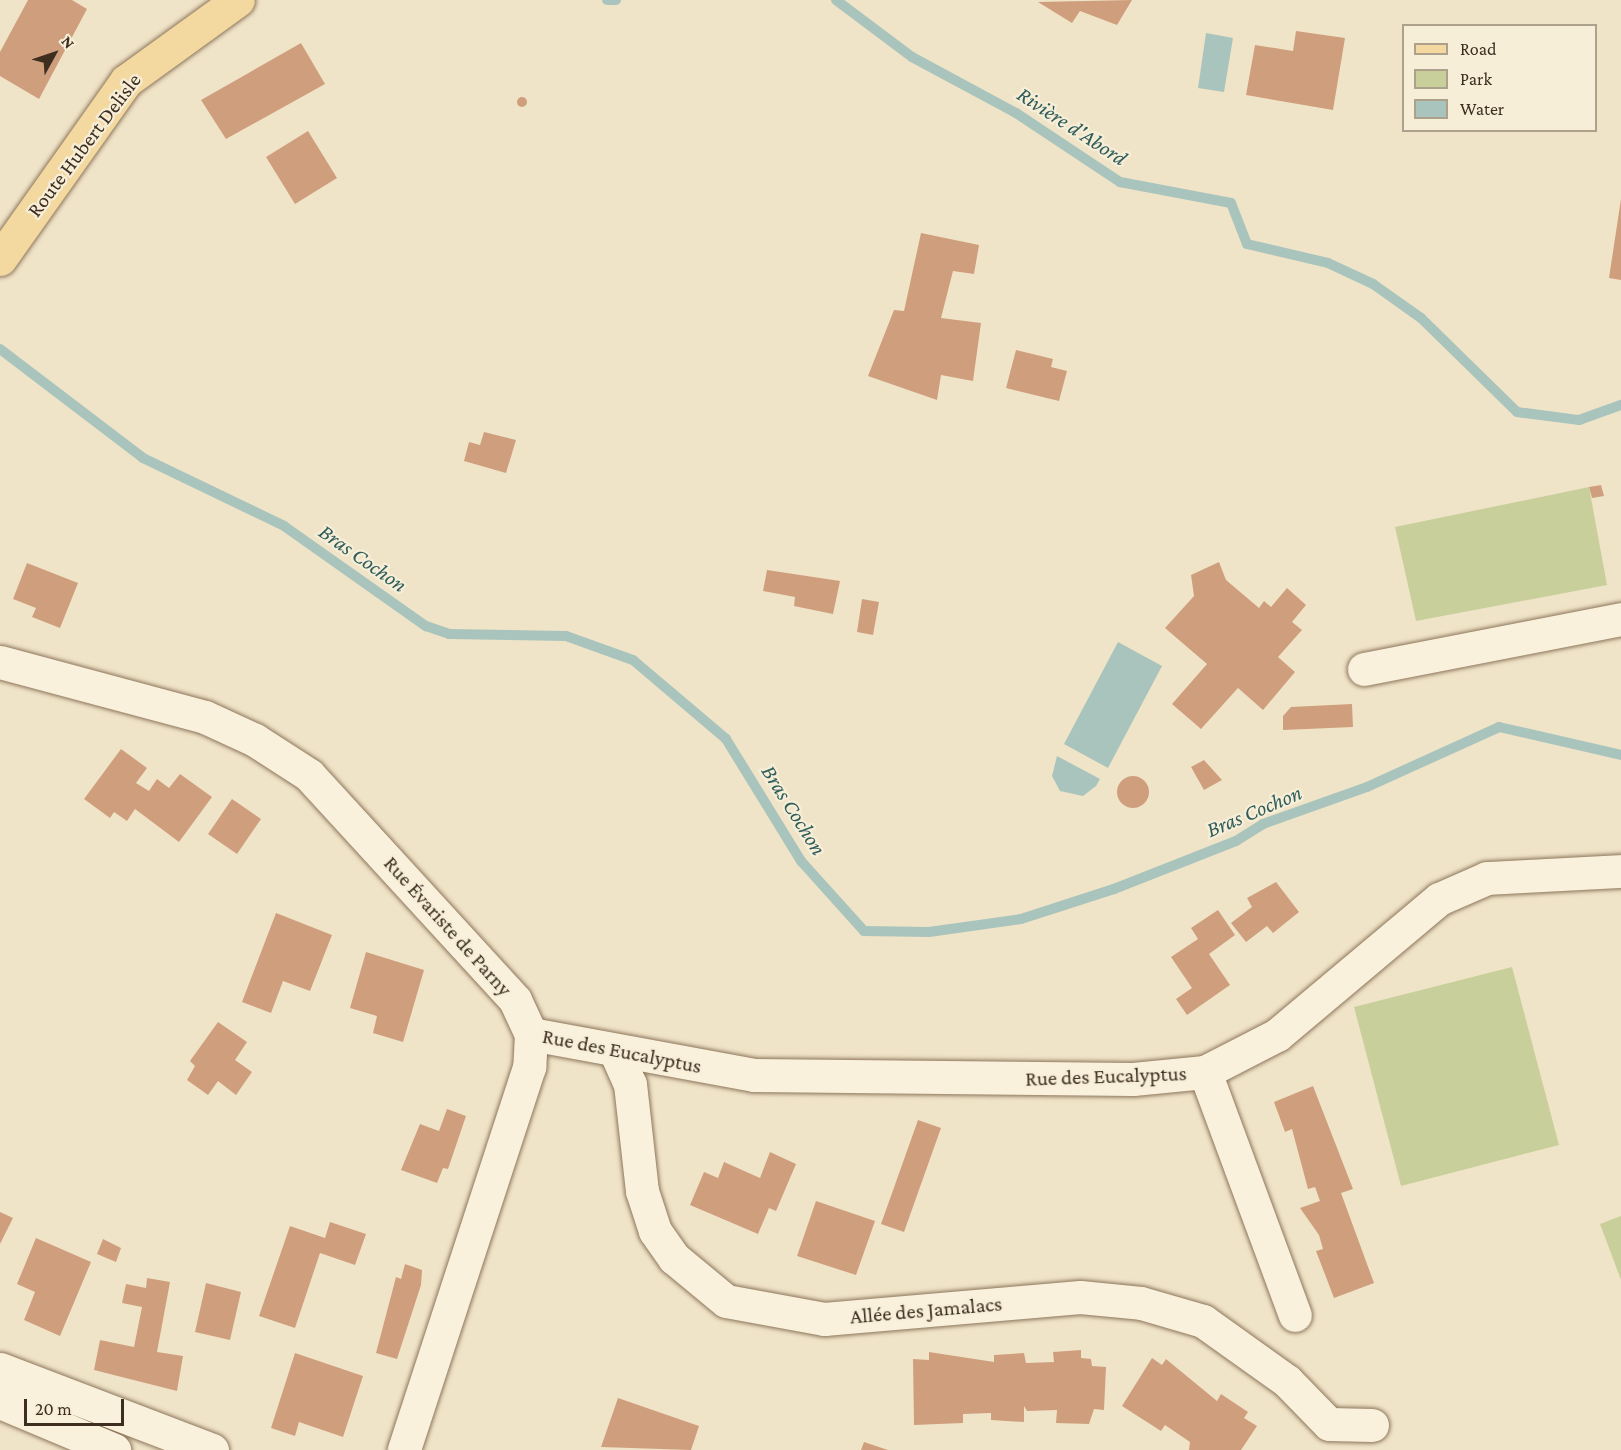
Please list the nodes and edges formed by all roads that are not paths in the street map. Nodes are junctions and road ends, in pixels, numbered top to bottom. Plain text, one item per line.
1 (238, 0) edge
2 (0, 259) edge
3 (1621, 619) edge
4 (0, 662) edge
5 (1364, 669) dead end
6 (1621, 871) edge
7 (531, 1034) junction
8 (616, 1053) junction
9 (1205, 1072) junction
10 (1295, 1315) dead end
11 (0, 1369) edge
12 (0, 1402) edge
13 (1372, 1425) dead end
14 (114, 1450) edge
15 (212, 1450) edge
16 (404, 1450) edge

1 - 2 main road, Route Hubert Delisle
3 - 5 street
4 - 7 street, Rue Évariste de Parny
6 - 9 street, Rue des Eucalyptus
7 - 8 street, Rue des Eucalyptus
7 - 16 street, Rue Évariste de Parny
8 - 9 street, Rue des Eucalyptus
8 - 13 street, Allée des Jamalacs
9 - 10 street
11 - 15 street
12 - 14 street

